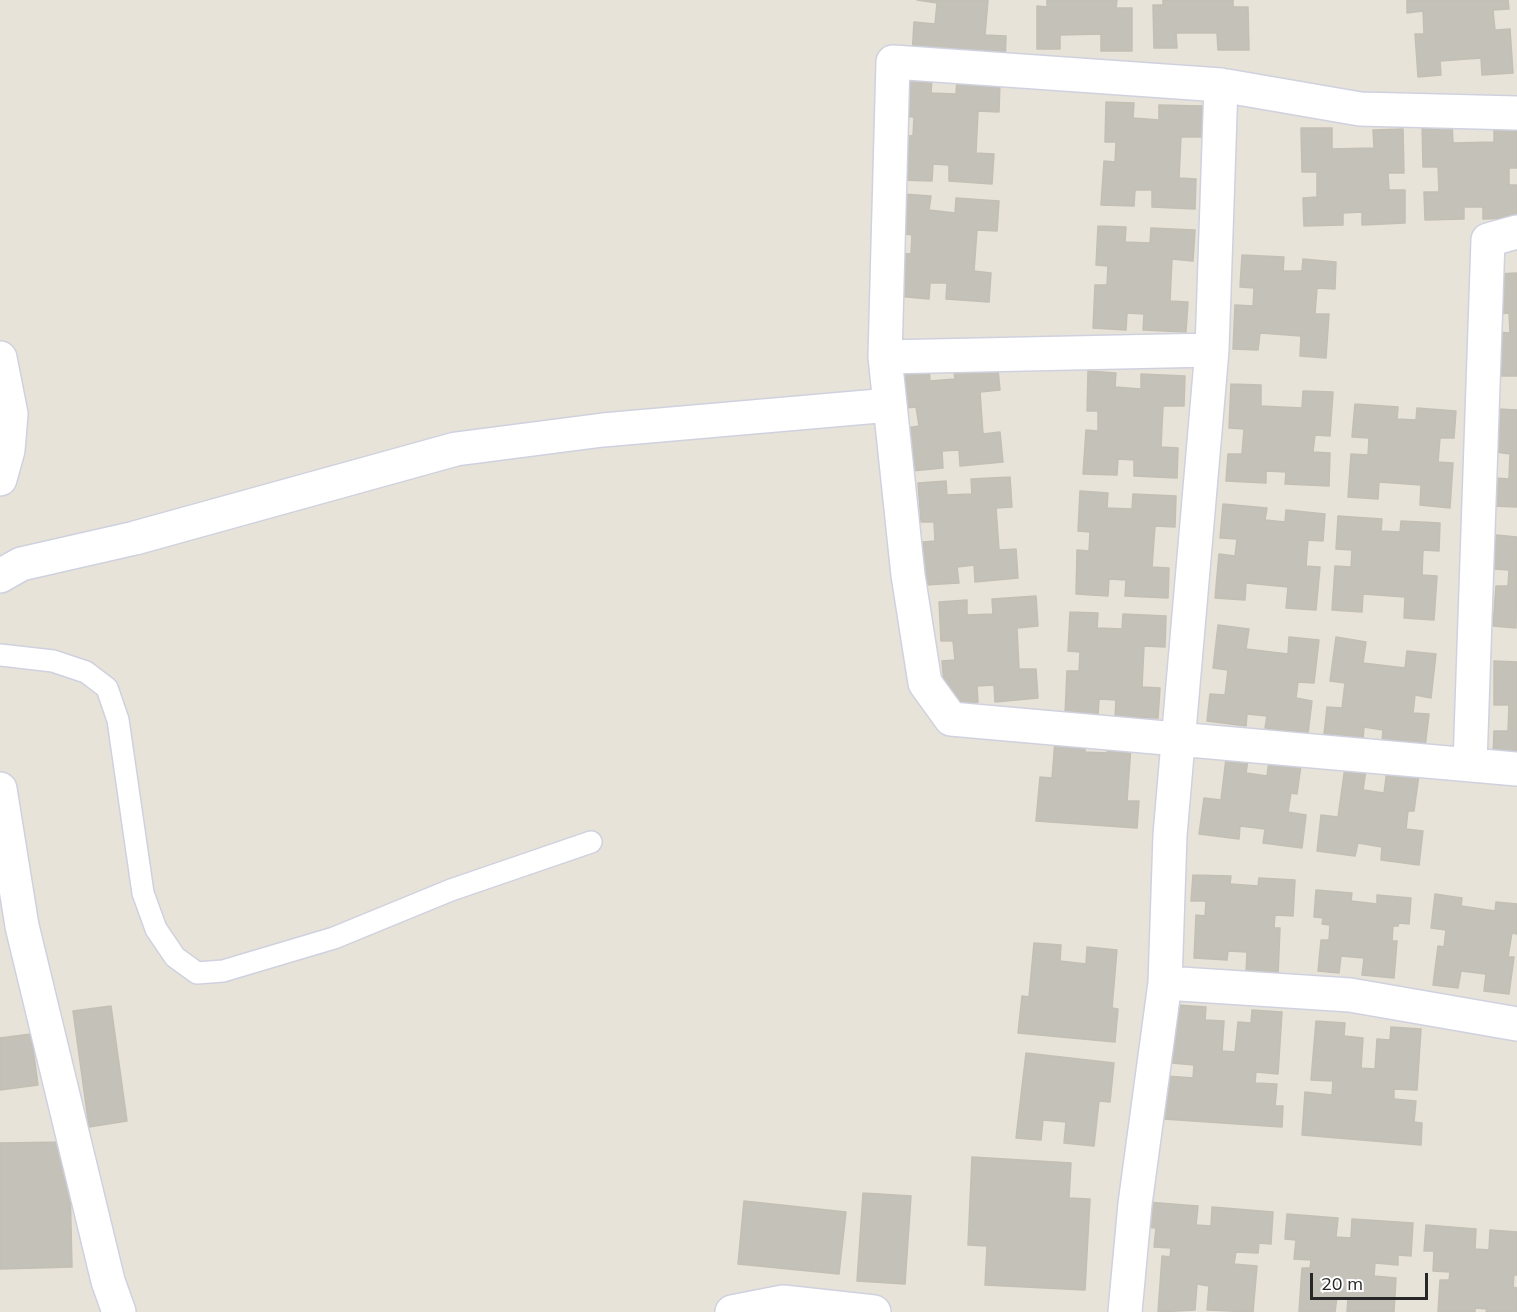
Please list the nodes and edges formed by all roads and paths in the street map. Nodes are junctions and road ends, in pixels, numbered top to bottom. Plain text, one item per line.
1 (1221, 85) junction
2 (1517, 113) edge
3 (1517, 232) edge
4 (1212, 350) junction
5 (885, 357) junction
6 (0, 358) edge
7 (890, 405) junction
8 (0, 479) edge
9 (0, 576) edge
10 (0, 655) edge
11 (1178, 740) junction
12 (1470, 764) junction
13 (1517, 769) edge
14 (0, 789) edge
15 (591, 842) dead end
16 (1165, 983) junction
17 (1517, 1024) edge
18 (119, 1312) edge
19 (732, 1312) edge
20 (874, 1312) edge
21 (1125, 1312) edge

1 - 2 street
1 - 4 street
1 - 5 street
3 - 12 street
4 - 5 street
4 - 11 street
5 - 7 street
6 - 8 street
7 - 9 street
7 - 11 street
10 - 15 lane
11 - 12 street
11 - 16 street
12 - 13 street
14 - 18 street
16 - 17 street
16 - 21 street
19 - 20 street

